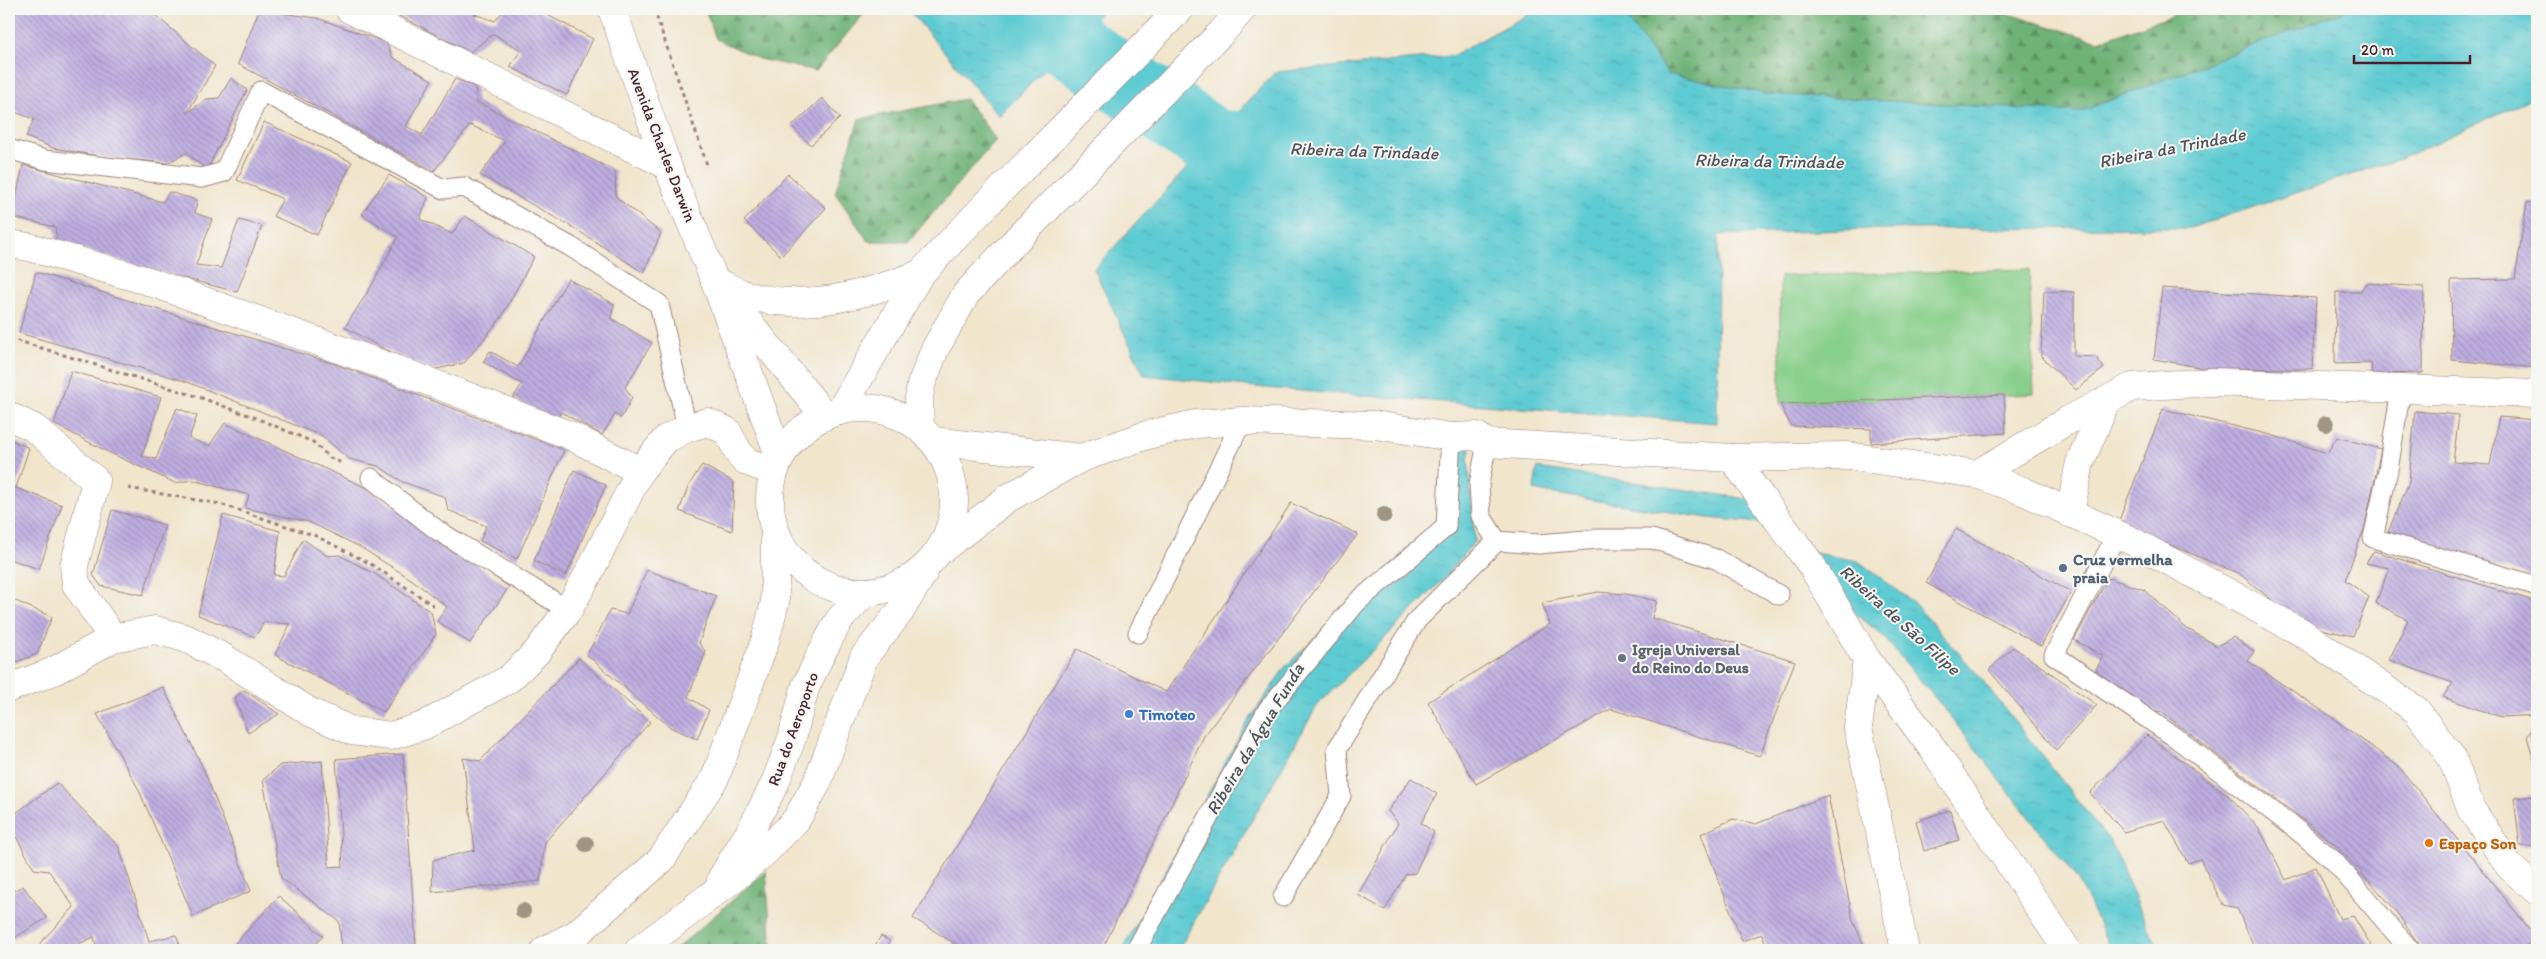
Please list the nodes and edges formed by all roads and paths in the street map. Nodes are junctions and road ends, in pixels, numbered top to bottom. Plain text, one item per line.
1 (349, 9) edge
2 (612, 9) edge
3 (654, 9) edge
4 (1180, 9) edge
5 (1242, 9) edge
6 (9, 149) edge
7 (667, 165) junction
8 (708, 167) dead end
9 (9, 244) edge
10 (920, 274) junction
11 (715, 281) junction
12 (9, 338) edge
13 (2401, 389) junction
14 (2537, 394) edge
15 (2107, 400) junction
16 (832, 414) junction
17 (9, 416) edge
18 (1242, 421) junction
19 (687, 428) junction
20 (926, 435) junction
21 (1471, 438) junction
22 (1081, 458) junction
23 (1732, 458) junction
24 (777, 465) junction
25 (640, 471) junction
26 (1977, 474) junction
27 (371, 478) joint
28 (96, 481) junction
29 (2070, 513) junction
30 (774, 530) junction
31 (2117, 534) junction
32 (1497, 541) junction
33 (933, 558) junction
34 (2537, 586) edge
35 (864, 593) junction
36 (1779, 595) dead end
37 (436, 607) dead end
38 (568, 610) junction
39 (1138, 634) dead end
40 (113, 638) junction
41 (1867, 660) junction
42 (9, 688) edge
43 (2537, 891) edge
44 (712, 895) junction
45 (1283, 898) dead end
46 (544, 950) edge
47 (639, 950) edge
48 (1136, 950) edge
49 (1905, 950) edge
50 (2067, 950) edge
51 (2410, 950) edge

1 - 7 street
2 - 7 street, Avenida Charles Darwin
3 - 8 path
4 - 10 street
5 - 20 street
6 - 19 lane
7 - 11 street, Avenida Charles Darwin
9 - 25 street
10 - 11 street
10 - 16 street
11 - 16 street
11 - 24 street
12 - 27 path
13 - 14 street
13 - 15 street
13 - 34 lane
15 - 26 street
15 - 29 street
16 - 20 street
16 - 24 street
17 - 28 street
18 - 21 street
18 - 22 street
18 - 39 lane
19 - 24 street
19 - 25 street
20 - 22 street
20 - 33 street
21 - 23 street
21 - 32 lane
21 - 48 lane
22 - 33 street
23 - 26 street
23 - 41 street
24 - 30 street
25 - 38 street
26 - 29 street
27 - 38 lane
28 - 37 path
28 - 40 street
29 - 31 street
30 - 35 street
30 - 46 street
31 - 43 street
31 - 51 lane
32 - 36 lane
32 - 45 lane
33 - 35 street
33 - 44 street
35 - 44 street, Rua do Aeroporto
38 - 40 street
40 - 42 street
41 - 49 street
41 - 50 street
44 - 47 street

